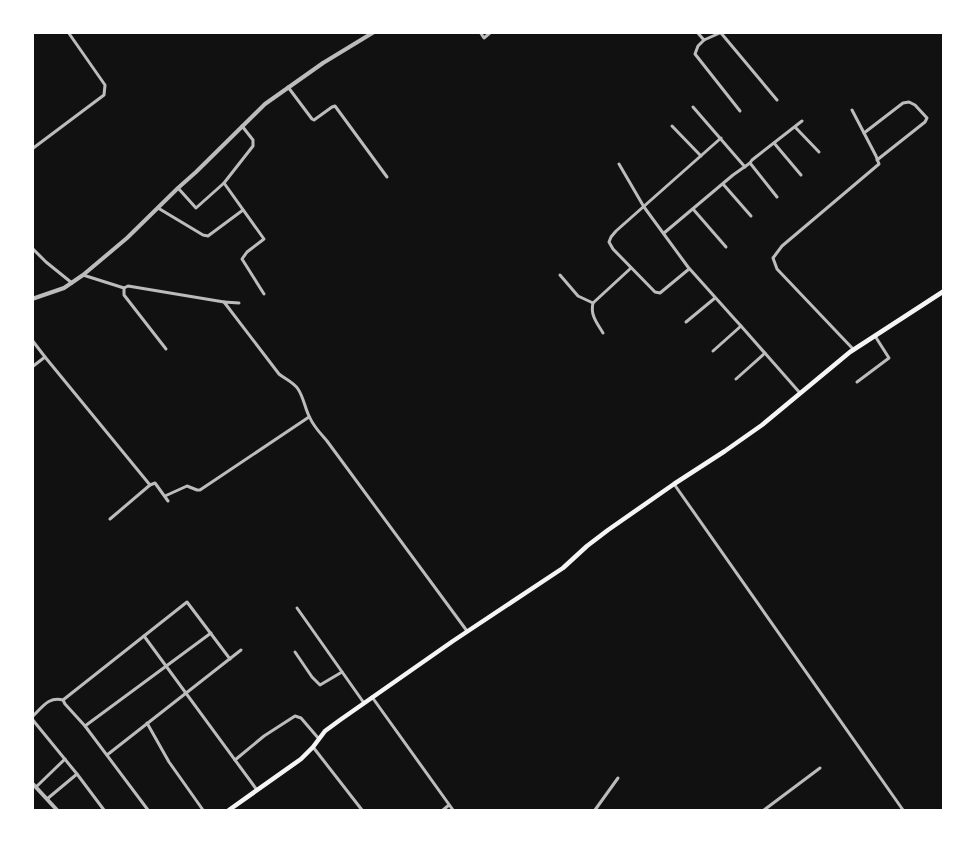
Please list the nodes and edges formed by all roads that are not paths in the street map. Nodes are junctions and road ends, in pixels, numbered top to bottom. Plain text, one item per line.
1 (68, 32) edge
2 (374, 32) edge
3 (480, 32) edge
4 (490, 32) edge
5 (697, 32) edge
6 (721, 33) edge
7 (704, 40) junction
8 (288, 87) junction
9 (776, 100) dead end
10 (693, 107) dead end
11 (852, 110) dead end
12 (740, 111) dead end
13 (802, 121) dead end
14 (242, 126) junction
15 (672, 126) dead end
16 (795, 127) junction
17 (864, 133) junction
18 (721, 138) junction
19 (774, 143) junction
20 (32, 149) edge
21 (820, 152) dead end
22 (701, 156) junction
23 (878, 160) junction
24 (619, 164) dead end
25 (750, 164) junction
26 (745, 167) junction
27 (801, 175) dead end
28 (387, 177) dead end
29 (224, 183) junction
30 (723, 184) junction
31 (178, 188) junction
32 (777, 197) dead end
33 (644, 207) junction
34 (158, 208) junction
35 (693, 208) junction
36 (242, 210) junction
37 (751, 216) dead end
38 (664, 233) junction
39 (726, 247) dead end
40 (32, 248) edge
41 (631, 268) junction
42 (689, 269) junction
43 (83, 275) junction
44 (560, 275) dead end
45 (72, 283) junction
46 (124, 288) junction
47 (944, 291) edge
48 (264, 294) dead end
49 (715, 298) junction
50 (32, 299) edge
51 (224, 302) junction
52 (238, 303) dead end
53 (593, 303) junction
54 (686, 322) dead end
55 (741, 326) junction
56 (603, 333) dead end
57 (875, 336) junction
58 (32, 340) edge
59 (166, 349) dead end
60 (854, 350) junction
61 (713, 351) dead end
62 (765, 353) junction
63 (45, 357) junction
64 (32, 367) edge
65 (736, 379) dead end
66 (857, 382) dead end
67 (800, 393) junction
68 (309, 417) junction
69 (674, 484) junction
70 (150, 485) junction
71 (165, 496) junction
72 (168, 501) dead end
73 (110, 519) dead end
74 (296, 608) dead end
75 (467, 632) junction
76 (211, 633) junction
77 (144, 636) junction
78 (241, 650) dead end
79 (295, 652) dead end
80 (230, 659) junction
81 (166, 666) junction
82 (342, 672) junction
83 (186, 693) junction
84 (372, 697) junction
85 (63, 700) junction
86 (364, 703) junction
87 (32, 718) edge
88 (147, 723) junction
89 (85, 726) junction
90 (319, 739) junction
91 (313, 747) junction
92 (107, 755) junction
93 (65, 759) junction
94 (235, 760) junction
95 (820, 768) dead end
96 (77, 774) junction
97 (618, 778) dead end
98 (32, 783) edge
99 (36, 787) junction
100 (257, 790) junction
101 (47, 799) junction
102 (449, 805) junction
103 (57, 810) edge
104 (104, 810) edge
105 (148, 810) edge
106 (203, 810) edge
107 (229, 810) edge
108 (362, 810) edge
109 (443, 810) edge
110 (453, 810) edge
111 (595, 810) edge
112 (764, 810) edge
113 (903, 810) edge

1 - 20 street
2 - 8 street
3 - 4 street
5 - 7 street
6 - 7 street
6 - 9 street
7 - 12 street
8 - 14 street
8 - 28 street
10 - 18 street
11 - 17 street
13 - 16 street
14 - 29 street
14 - 31 street
15 - 22 street
16 - 19 street
16 - 21 street
17 - 23 street
17 - 23 street
18 - 22 street
18 - 26 street
19 - 25 street
19 - 27 street
22 - 33 street
23 - 60 street
24 - 33 street
25 - 26 street
25 - 32 street
26 - 30 street
29 - 31 street
29 - 36 street
30 - 35 street
30 - 37 street
31 - 34 street
33 - 38 street
33 - 41 street
34 - 36 street
34 - 43 street
35 - 38 street
35 - 39 street
36 - 48 street
38 - 42 street
40 - 45 street
41 - 42 street
41 - 53 street
42 - 49 street
43 - 45 street
43 - 46 street
44 - 53 street
45 - 50 street
46 - 51 street
46 - 59 street
47 - 57 main road
49 - 54 street
49 - 55 street
51 - 52 street
51 - 68 street
53 - 56 street
55 - 61 street
55 - 62 street
57 - 60 main road
57 - 66 street
58 - 63 street
60 - 67 main road
62 - 65 street
62 - 67 street
63 - 64 street
63 - 70 street
67 - 69 main road
68 - 71 street
68 - 75 street
69 - 75 main road
69 - 113 street
70 - 71 street
70 - 73 street
71 - 72 street
74 - 82 street
75 - 84 main road
76 - 77 street
76 - 80 street
76 - 81 street
77 - 81 street
77 - 85 street
78 - 80 street
79 - 82 street
80 - 83 street
81 - 83 street
81 - 89 street
82 - 86 street
83 - 88 street
83 - 94 street
84 - 86 main road
84 - 102 street
85 - 87 street
85 - 89 street
86 - 90 main road
87 - 93 street
88 - 92 street
88 - 106 street
89 - 92 street
90 - 91 main road
90 - 94 street
91 - 100 main road
91 - 108 street
92 - 105 street
93 - 96 street
93 - 99 street
94 - 100 street
95 - 112 street
96 - 101 street
96 - 104 street
97 - 111 street
98 - 99 street
99 - 101 street
100 - 107 main road
101 - 103 street
102 - 109 street
102 - 110 street

